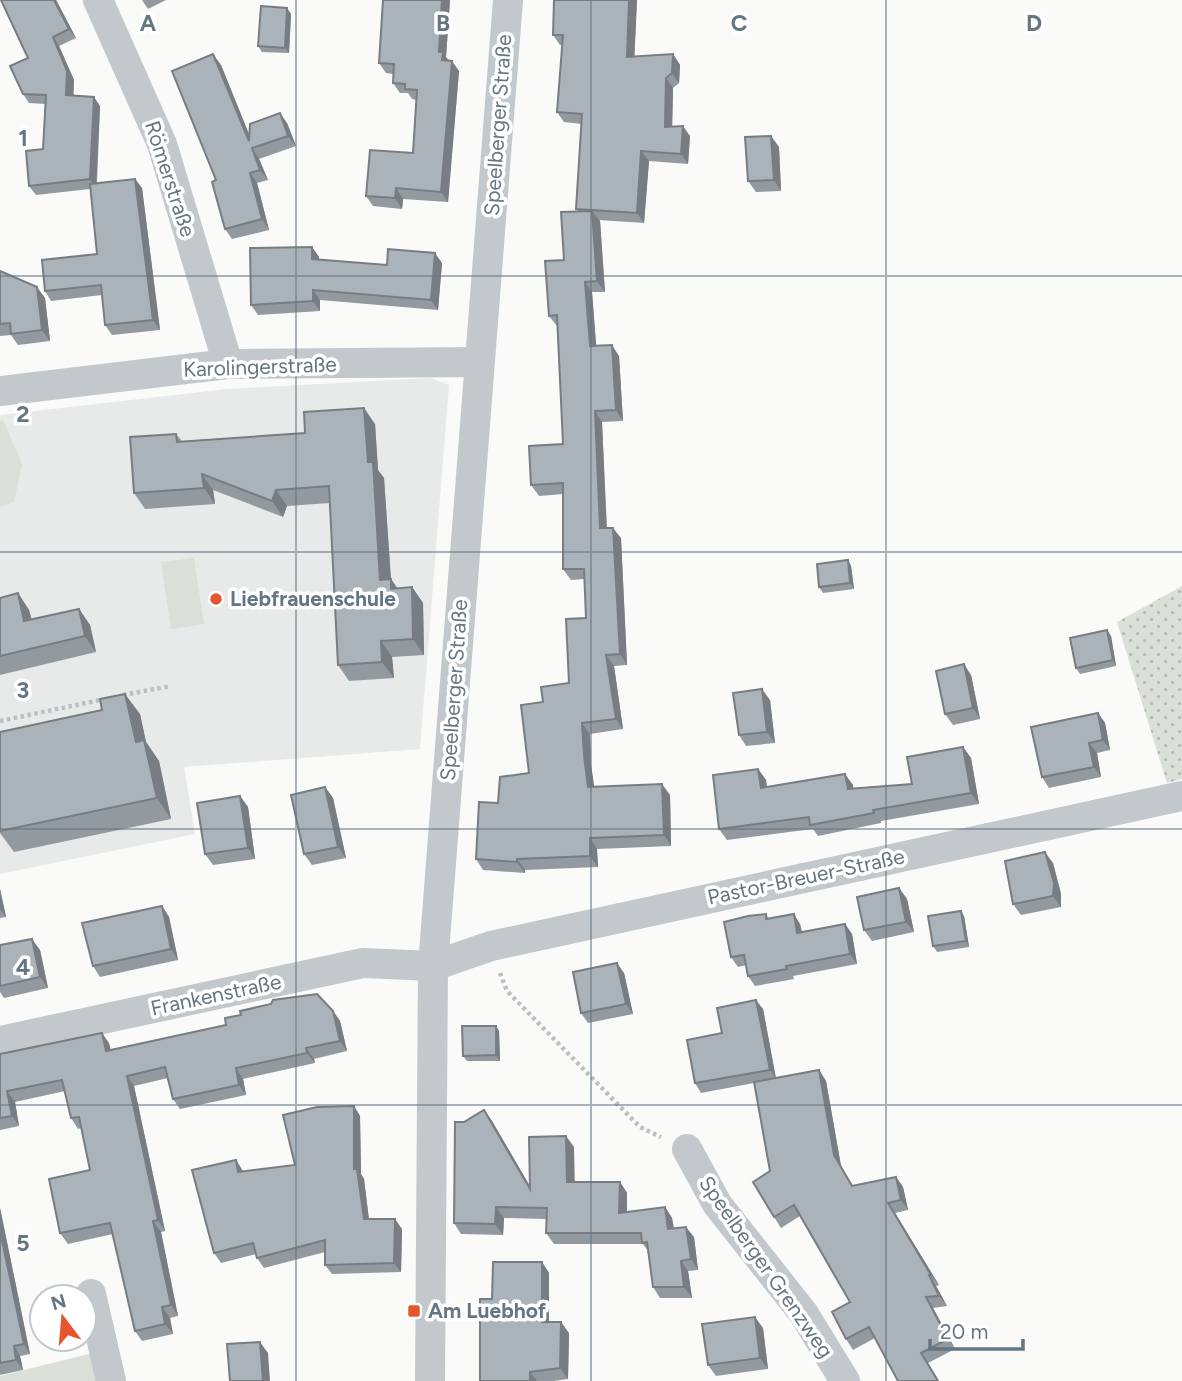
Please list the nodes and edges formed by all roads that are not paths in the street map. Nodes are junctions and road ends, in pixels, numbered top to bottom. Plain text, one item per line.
1 (98, 0) edge
2 (508, 0) edge
3 (479, 362) junction
4 (228, 364) junction
5 (0, 391) edge
6 (1182, 796) edge
7 (433, 966) junction
8 (0, 1041) edge
9 (687, 1149) road end
10 (98, 1324) edge
11 (111, 1381) edge
12 (430, 1381) edge
13 (845, 1381) edge

1 - 4 street, Römerstraße
2 - 3 street, Speelberger Straße
3 - 4 street, Karolingerstraße
3 - 7 street, Speelberger Straße
4 - 5 street, Karolingerstraße
6 - 7 street, Pastor-Breuer-Straße
7 - 8 street, Frankenstraße
7 - 12 street, Speelberger Straße
9 - 13 street, Speelberger Grenzweg
10 - 11 street

